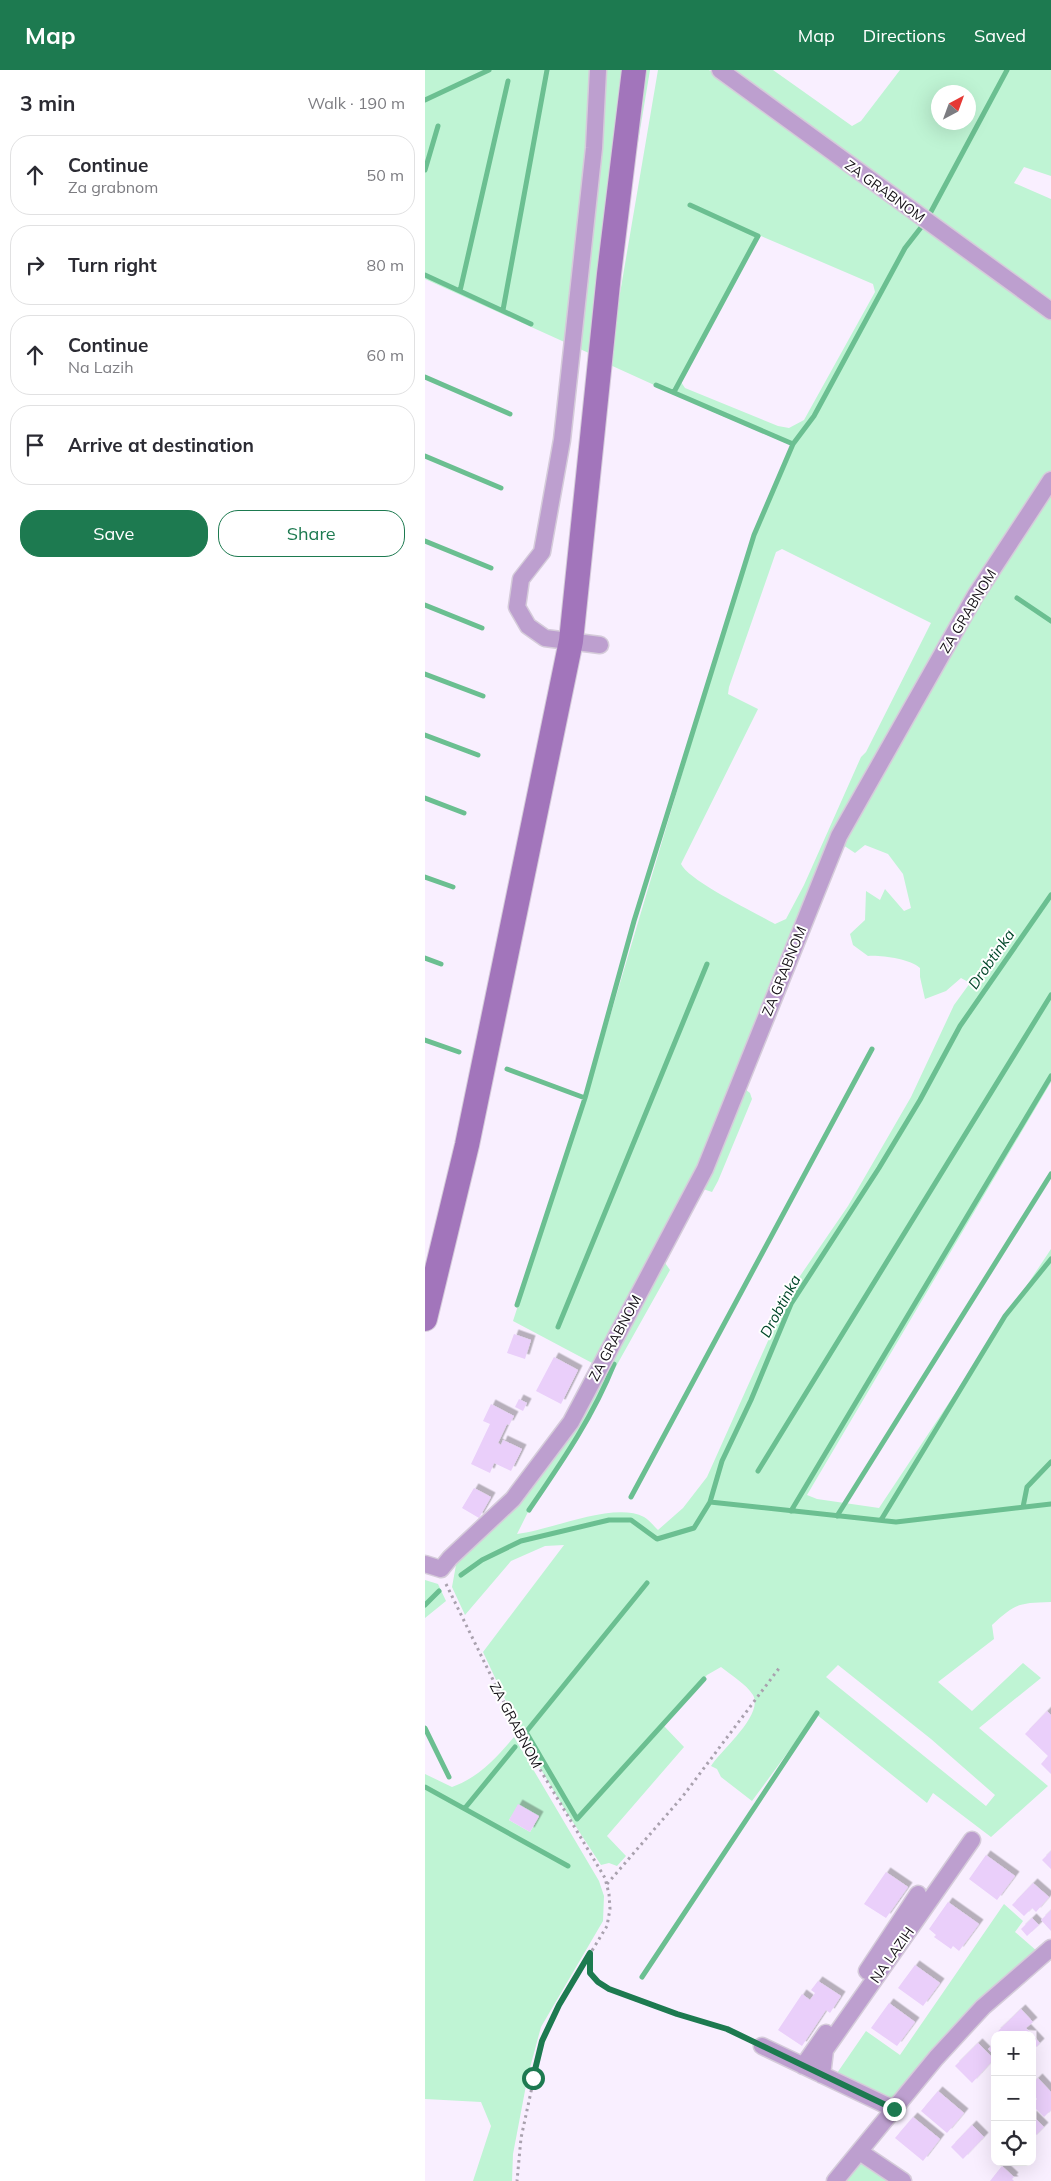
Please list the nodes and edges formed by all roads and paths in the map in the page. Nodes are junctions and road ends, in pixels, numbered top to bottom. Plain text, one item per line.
1 (598, 70) edge
2 (634, 70) edge
3 (719, 70) edge
4 (1051, 311) edge
5 (1051, 480) edge
6 (571, 641) junction
7 (600, 645) dead end
8 (425, 1319) edge
9 (425, 1564) edge
10 (441, 1569) junction
11 (780, 1666) dead end
12 (972, 1840) dead end
13 (607, 1885) junction
14 (918, 1894) dead end
15 (1051, 1948) edge
16 (590, 1953) junction
17 (762, 2046) joint
18 (803, 2066) junction
19 (822, 2075) junction
20 (894, 2109) junction
21 (860, 2152) junction
22 (517, 2181) edge
23 (835, 2181) edge
24 (903, 2181) edge

1 - 6 street
2 - 6 main road
3 - 4 street, ZA GRABNOM
5 - 10 street, ZA GRABNOM
6 - 7 street
6 - 8 main road
9 - 10 street
10 - 13 path, ZA GRABNOM
11 - 13 path
12 - 19 street, NA LAZIH
13 - 16 path, ZA GRABNOM
14 - 18 street, NA LAZIH
15 - 20 street
16 - 17 path
16 - 22 path, ZA GRABNOM
17 - 18 street
18 - 19 street
19 - 20 street
20 - 21 street
21 - 23 street
21 - 24 street

